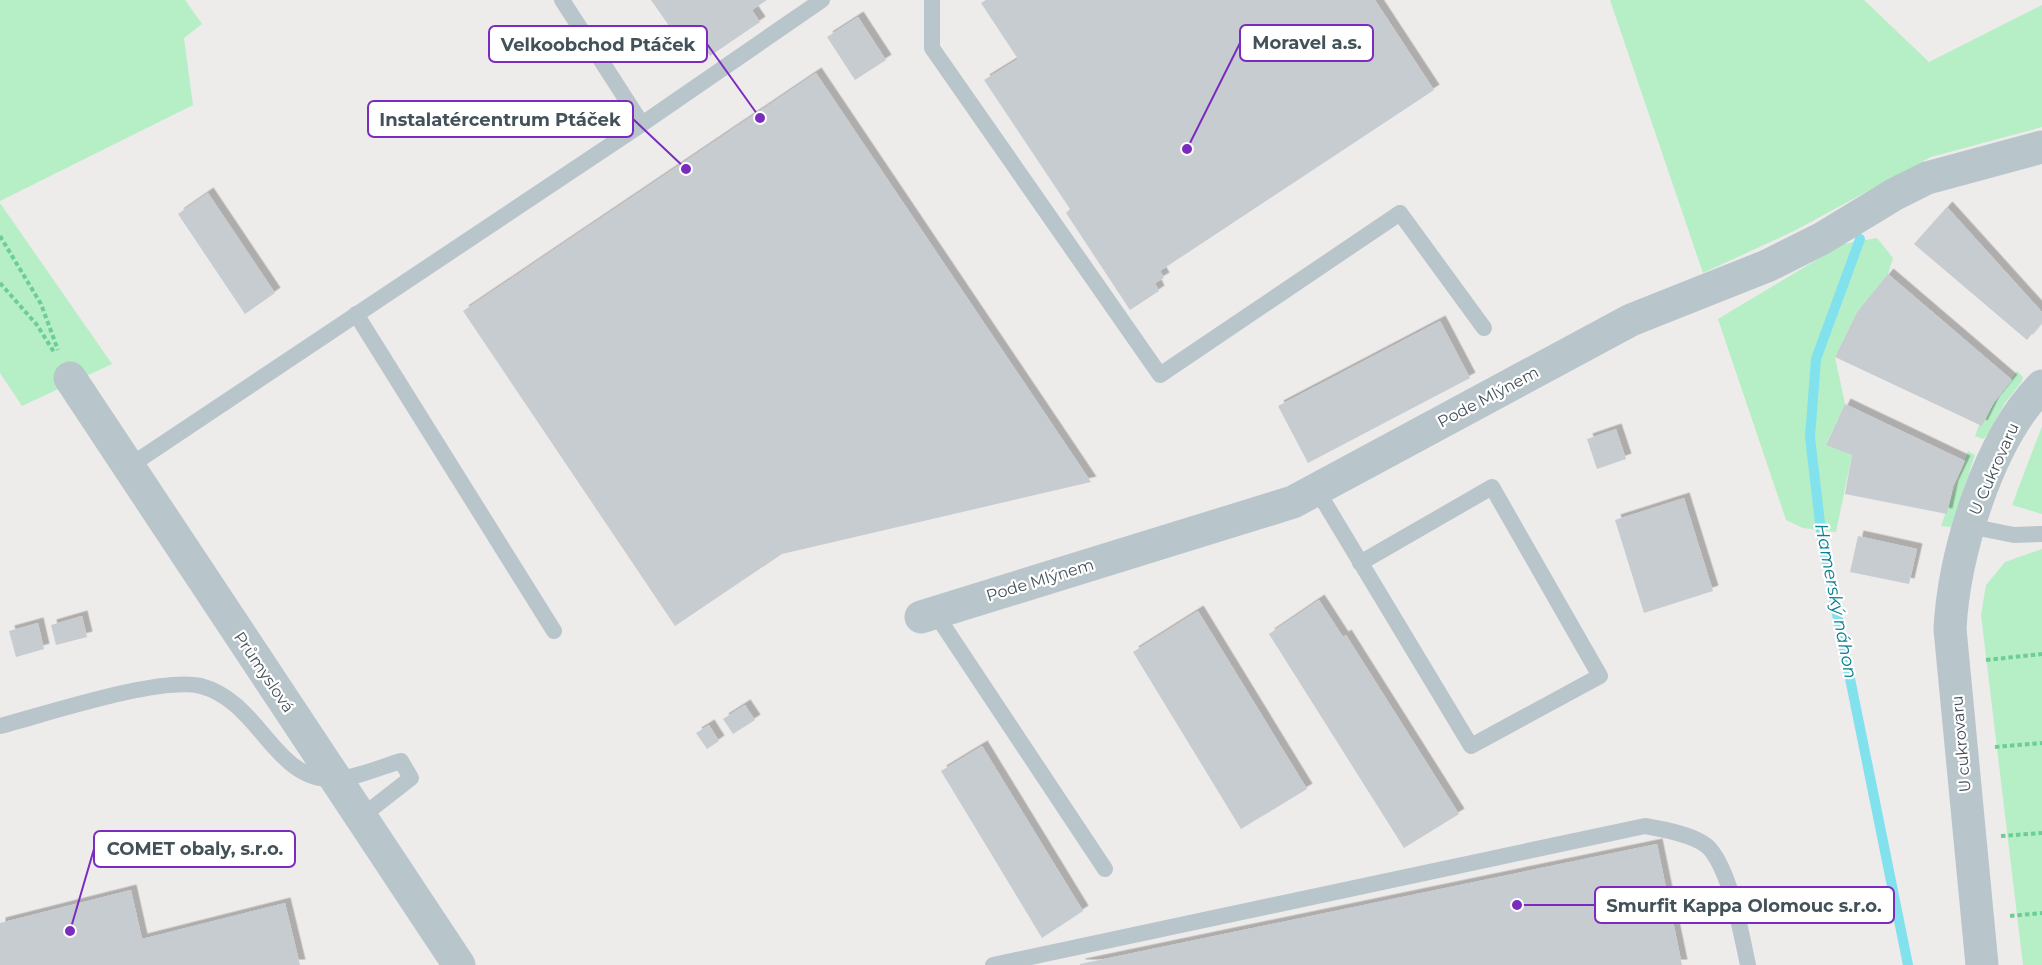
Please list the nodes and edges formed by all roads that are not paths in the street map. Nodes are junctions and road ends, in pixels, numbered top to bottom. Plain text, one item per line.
1 (562, 0) edge
2 (822, 0) edge
3 (932, 0) edge
4 (642, 124) junction
5 (2042, 147) edge
6 (356, 314) junction
7 (1484, 328) dead end
8 (70, 378) road end
9 (2042, 386) edge
10 (128, 468) junction
11 (1317, 490) junction
12 (1969, 526) junction
13 (2042, 534) edge
14 (1360, 563) junction
15 (928, 615) joint
16 (554, 630) dead end
17 (0, 726) edge
18 (335, 779) junction
19 (361, 818) junction
20 (1105, 868) dead end
21 (459, 965) edge
22 (993, 965) edge
23 (1748, 965) edge
24 (1982, 965) edge

1 - 4 lane
2 - 4 lane
3 - 7 lane
4 - 6 lane
5 - 11 street, Pode Mlýnem
6 - 10 lane
6 - 16 lane
8 - 10 street, Průmyslová
9 - 12 street, U Cukrovaru
10 - 18 street, Průmyslová
11 - 14 lane
11 - 15 street, Pode Mlýnem
12 - 13 lane
12 - 24 street, U cukrovaru
14 - 14 lane
15 - 20 lane
17 - 18 lane
18 - 19 street, Průmyslová
18 - 19 lane
19 - 21 street, Průmyslová
22 - 23 lane

